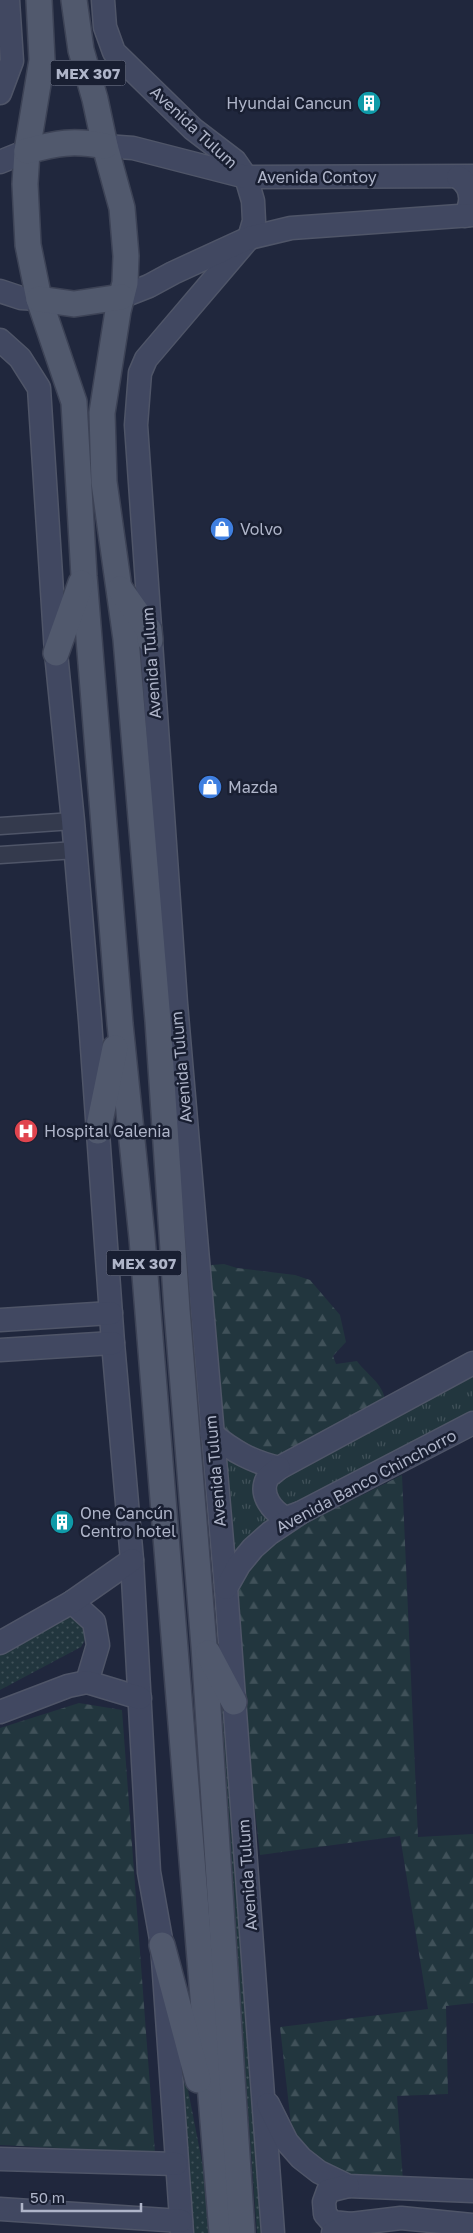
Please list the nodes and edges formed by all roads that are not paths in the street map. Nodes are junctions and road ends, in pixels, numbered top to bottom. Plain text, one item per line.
1 (8, 0) edge
2 (39, 0) edge
3 (74, 0) edge
4 (103, 0) edge
5 (0, 93) edge
6 (105, 146) junction
7 (27, 151) junction
8 (0, 162) edge
9 (246, 177) junction
10 (465, 177) edge
11 (469, 216) edge
12 (250, 238) junction
13 (0, 291) edge
14 (121, 297) junction
15 (38, 299) junction
16 (0, 340) edge
17 (84, 576) junction
18 (118, 585) junction
19 (150, 640) junction
20 (56, 653) junction
21 (73, 821) junction
22 (0, 826) edge
23 (76, 850) junction
24 (0, 856) edge
25 (120, 1024) junction
26 (98, 1131) junction
27 (111, 1313) junction
28 (0, 1320) edge
29 (113, 1343) junction
30 (0, 1350) edge
31 (473, 1363) edge
32 (473, 1423) edge
33 (211, 1433) junction
34 (280, 1468) junction
35 (300, 1514) junction
36 (132, 1560) junction
37 (226, 1588) junction
38 (72, 1602) junction
39 (0, 1643) edge
40 (204, 1646) junction
41 (87, 1682) junction
42 (140, 1698) junction
43 (234, 1702) junction
44 (0, 1712) edge
45 (162, 1944) junction
46 (263, 2093) junction
47 (214, 2142) junction
48 (0, 2159) edge
49 (176, 2164) junction
50 (348, 2186) junction
51 (473, 2191) edge
52 (0, 2209) edge
53 (473, 2224) edge
54 (182, 2227) edge
55 (342, 2228) edge
56 (222, 2233) edge
57 (242, 2233) edge
58 (273, 2233) edge

1 - 5 street
2 - 7 main road, MEX 307
3 - 6 main road, MEX 307
4 - 9 street, Avenida Tulum
6 - 7 main road
6 - 9 street, Avenida Contoy
6 - 14 main road, Avenida Tulum
7 - 8 street
7 - 15 main road
9 - 10 street, Avenida Contoy
9 - 12 street, Avenida Tulum
10 - 11 street
11 - 12 street
12 - 14 street
12 - 19 street, Avenida Tulum
13 - 15 street
14 - 15 main road
14 - 18 main road, Avenida Tulum / MEX 307
15 - 17 main road, MEX 307
16 - 20 street
17 - 20 main road
17 - 25 main road, MEX 307
18 - 19 main road
18 - 40 main road, Avenida Tulum / MEX 307
19 - 33 street, Avenida Tulum
20 - 21 street
21 - 22 street
21 - 23 street
23 - 24 street
23 - 26 street
25 - 26 main road
25 - 47 main road, MEX 307
26 - 27 street
27 - 28 street
27 - 29 street
29 - 30 street
29 - 36 street
31 - 34 street
32 - 35 street, Avenida Banco Chinchorro
33 - 34 street
33 - 37 street, Avenida Tulum
34 - 35 street
35 - 37 street, Avenida Banco Chinchorro
36 - 38 street
36 - 42 street
37 - 43 street, Avenida Tulum
38 - 39 street
38 - 41 street
40 - 43 main road
40 - 57 main road, Avenida Tulum / MEX 307
41 - 42 street
41 - 44 street
42 - 45 street
43 - 46 street, Avenida Tulum
45 - 47 main road
45 - 49 street
46 - 50 street
46 - 58 street, Avenida Tulum
47 - 56 main road, MEX 307
48 - 49 street
49 - 54 street
50 - 51 street
50 - 55 street
52 - 54 street
53 - 55 street

